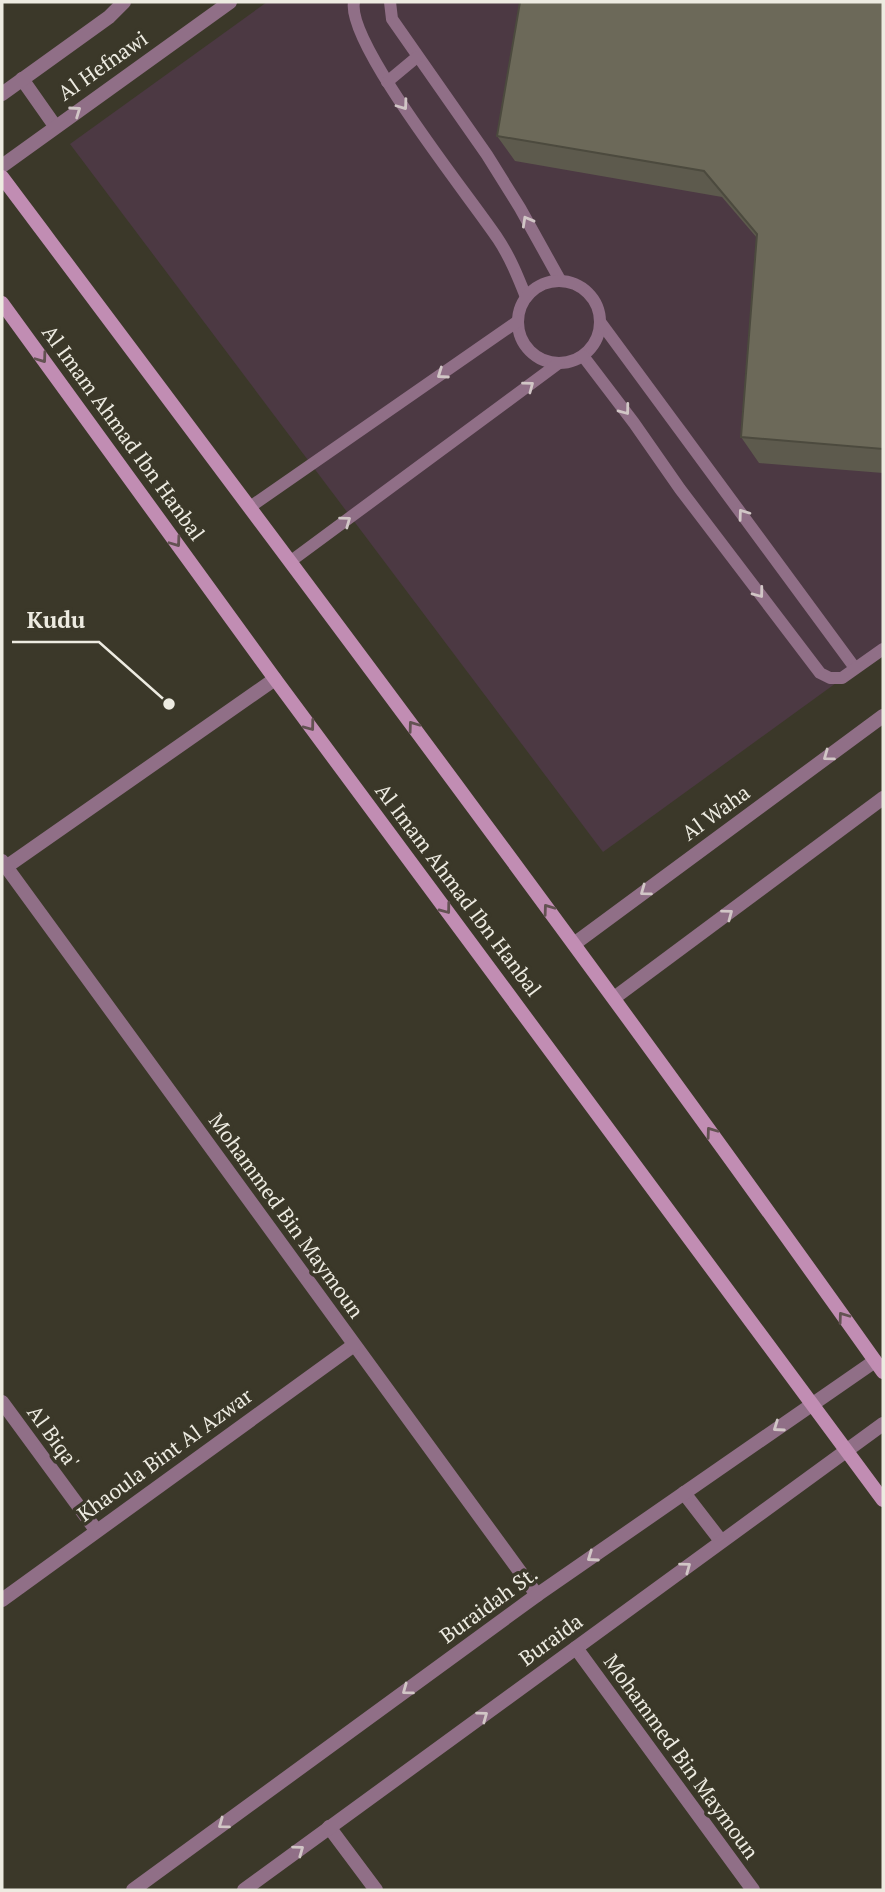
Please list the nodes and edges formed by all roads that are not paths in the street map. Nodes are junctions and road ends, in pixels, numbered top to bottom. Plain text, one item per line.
1 (124, 2) edge
2 (230, 2) edge
3 (354, 2) edge
4 (390, 2) edge
5 (417, 57) junction
6 (22, 79) junction
7 (387, 82) junction
8 (2, 94) edge
9 (55, 126) junction
10 (2, 166) edge
11 (2, 177) edge
12 (560, 280) junction
13 (526, 297) junction
14 (2, 303) edge
15 (518, 321) junction
16 (601, 323) junction
17 (583, 356) junction
18 (559, 363) junction
19 (250, 507) junction
20 (291, 561) junction
21 (883, 649) edge
22 (855, 668) junction
23 (275, 679) junction
24 (883, 716) edge
25 (883, 798) edge
26 (4, 864) edge
27 (574, 944) junction
28 (614, 998) junction
29 (354, 1345) junction
30 (879, 1367) edge
31 (2, 1402) edge
32 (812, 1404) junction
33 (883, 1423) edge
34 (846, 1449) junction
35 (684, 1493) junction
36 (883, 1500) edge
37 (96, 1531) junction
38 (721, 1541) junction
39 (537, 1595) junction
40 (2, 1600) edge
41 (576, 1648) junction
42 (329, 1828) junction
43 (133, 1890) edge
44 (244, 1890) edge
45 (376, 1890) edge
46 (753, 1890) edge

1 - 6 street, Al Hefnawi
9 -> 2 street, Al Hefnawi
3 - 7 lane
4 - 5 lane
5 - 7 lane
12 -> 5 lane
6 - 8 street, Al Hefnawi
6 - 9 street
7 -> 13 lane
9 - 10 street, Al Hefnawi
11 - 19 main road
12 - 13 lane
12 - 16 lane
13 - 15 lane
14 -> 23 main road, Al Imam Ahmad Ibn Hanbal
15 - 18 lane
15 -> 19 lane
16 - 17 lane
22 -> 16 lane
17 - 18 lane
17 -> 22 lane
20 -> 18 lane
19 - 20 main road
27 -> 20 main road
21 - 22 lane
23 - 26 street
23 -> 32 main road, Al Imam Ahmad Ibn Hanbal
24 -> 27 street, Al Waha
28 -> 25 street
26 - 29 street, Mohammed Bin Maymoun
27 - 28 main road
30 -> 28 main road
29 - 37 street, Khaoula Bint Al Azwar
29 - 39 street, Mohammed Bin Maymoun
30 - 32 street, Buraidah St.
31 - 37 street, Al Biqa'
32 - 34 main road, Al Imam Ahmad Ibn Hanbal
32 -> 35 street, Buraidah St.
33 - 34 street, Buraida
34 - 36 main road, Al Imam Ahmad Ibn Hanbal
34 - 38 street, Buraida
35 - 38 street
35 -> 39 street, Buraidah St.
37 - 40 street, Khaoula Bint Al Azwar
41 -> 38 street, Buraida
39 -> 43 street, Buraidah St.
42 -> 41 street, Buraida
41 - 46 street, Mohammed Bin Maymoun
44 -> 42 street, Buraida
42 - 45 street

